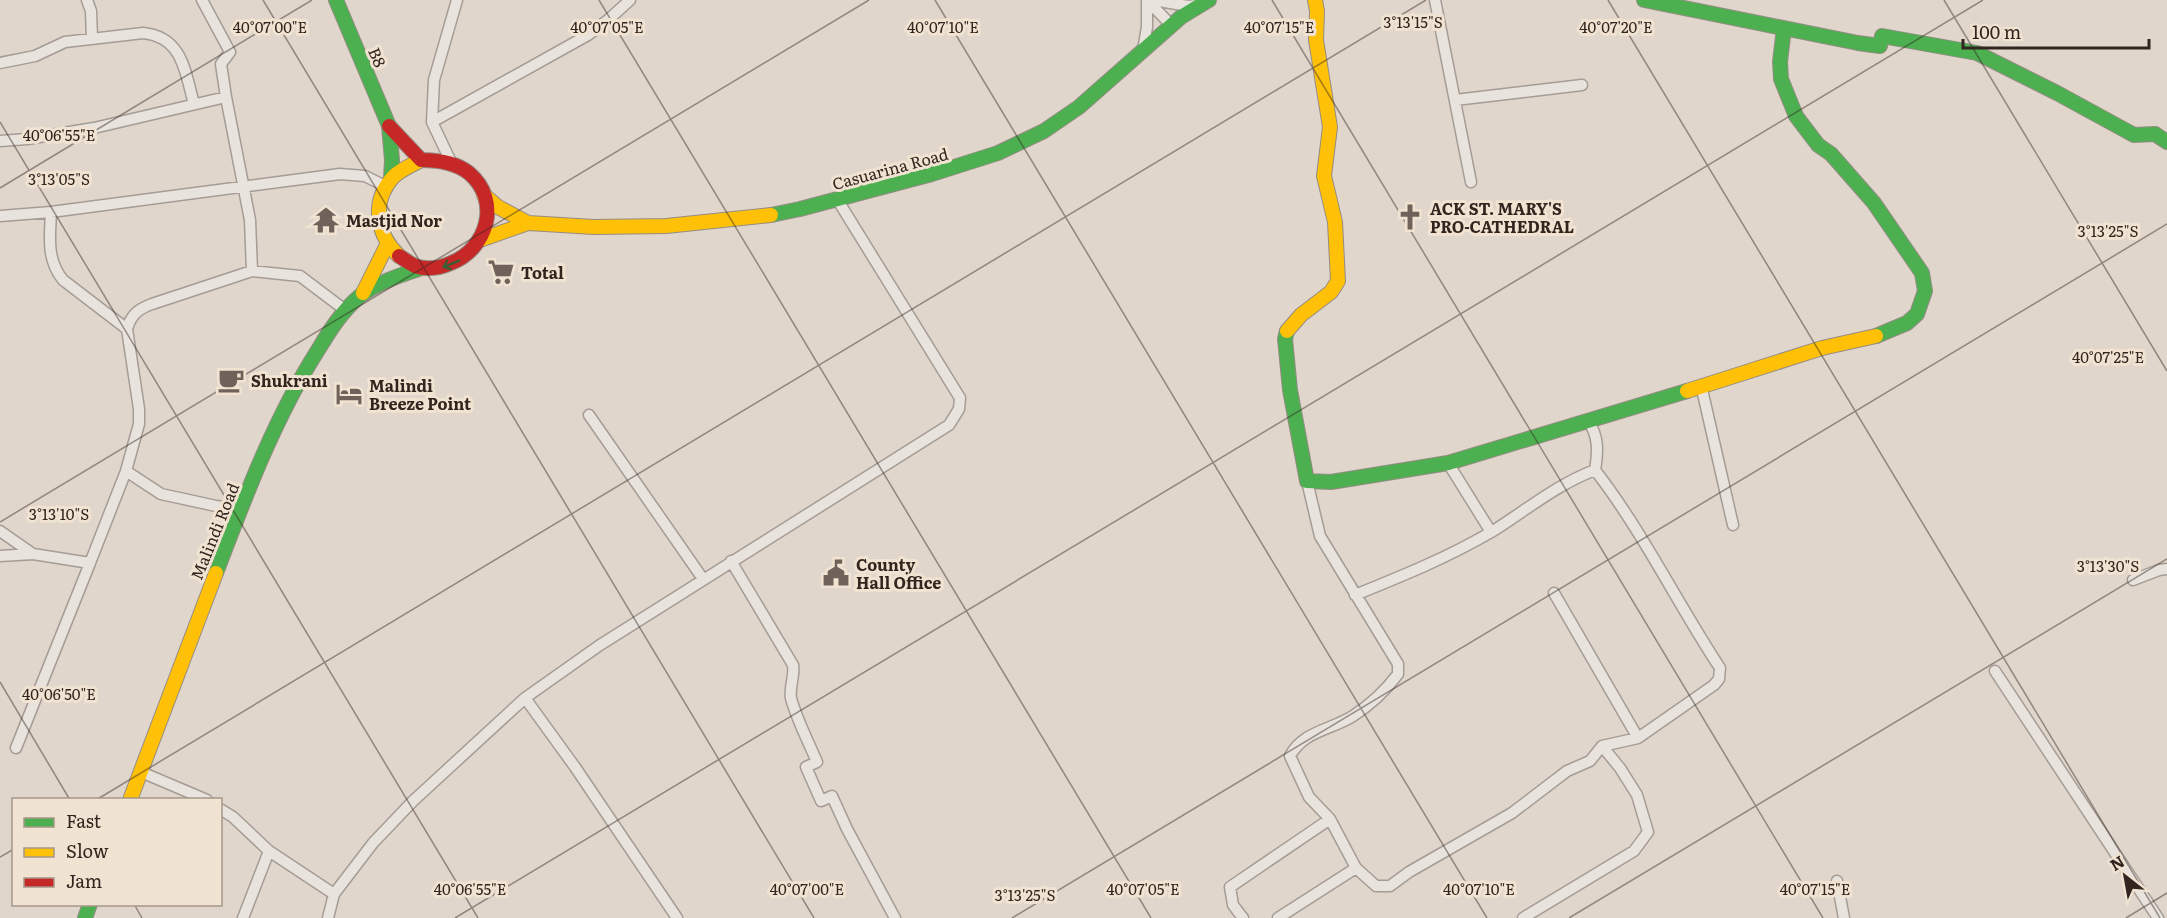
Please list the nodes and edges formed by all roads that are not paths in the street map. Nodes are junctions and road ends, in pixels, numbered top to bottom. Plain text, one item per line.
1 (87, 0) edge
2 (202, 0) edge
3 (336, 0) edge
4 (457, 0) edge
5 (630, 0) edge
6 (1147, 0) edge
7 (1315, 0) edge
8 (1435, 0) edge
9 (1644, 0) edge
10 (1158, 1) edge
11 (1204, 2) edge
12 (1176, 21) junction
13 (1784, 28) junction
14 (92, 39) junction
15 (1143, 50) junction
16 (0, 63) edge
17 (1582, 85) dead end
18 (226, 97) junction
19 (1455, 100) junction
20 (194, 104) junction
21 (432, 122) junction
22 (389, 126) junction
23 (2164, 138) edge
24 (0, 141) edge
25 (421, 160) junction
26 (451, 162) junction
27 (388, 182) junction
28 (1471, 182) dead end
29 (243, 188) junction
30 (484, 195) junction
31 (837, 199) junction
32 (51, 212) junction
33 (0, 216) edge
34 (528, 223) junction
35 (480, 240) junction
36 (387, 245) junction
37 (422, 268) junction
38 (252, 271) junction
39 (363, 293) junction
40 (345, 310) junction
41 (127, 329) junction
42 (1701, 385) junction
43 (589, 416) dead end
44 (1588, 421) junction
45 (1448, 463) junction
46 (1595, 470) junction
47 (126, 471) junction
48 (1307, 481) junction
49 (240, 509) junction
50 (1733, 525) dead end
51 (0, 531) edge
52 (1491, 532) junction
53 (33, 554) junction
54 (0, 556) edge
55 (731, 561) junction
56 (90, 563) junction
57 (2167, 569) edge
58 (703, 579) junction
59 (2133, 580) dead end
60 (1554, 593) dead end
61 (1355, 595) junction
62 (1995, 671) dead end
63 (525, 698) junction
64 (1638, 738) junction
65 (1602, 746) junction
66 (15, 748) dead end
67 (141, 772) junction
68 (131, 798) edge
69 (202, 798) edge
70 (222, 810) edge
71 (1330, 819) junction
72 (269, 851) junction
73 (1356, 868) junction
74 (1837, 881) dead end
75 (334, 894) junction
76 (243, 918) edge
77 (328, 918) edge
78 (677, 918) edge
79 (895, 918) edge
80 (1243, 918) edge
81 (1278, 918) edge
82 (1523, 918) edge
83 (1844, 918) edge
84 (2158, 918) edge

1 - 14 street
2 - 18 street
3 - 22 main road, B8
4 - 21 street
5 - 21 street
6 - 12 street
6 - 15 street
7 - 48 main road
8 - 19 street
9 - 13 main road
10 - 11 street
10 - 12 street
11 - 12 main road, Casuarina Road
12 - 15 main road, Casuarina Road
13 - 23 main road
13 - 42 main road
14 - 16 street
14 - 20 street
15 - 31 main road, Casuarina Road
17 - 19 street
18 - 20 street
18 - 29 street
19 - 28 street
20 - 24 street
21 - 26 street
22 - 25 main road
22 - 27 main road
25 - 26 main road
25 - 27 main road
26 - 30 main road
27 - 29 street
27 - 36 main road
29 - 32 street
29 - 38 street
30 - 34 main road
30 - 35 main road
31 - 34 main road, Casuarina Road
31 - 55 street
32 - 33 street
32 - 41 street
34 - 35 main road
35 -> 37 main road
36 - 37 main road
36 - 39 main road, Malindi Road
37 - 39 main road, Malindi Road
38 - 40 street
38 - 41 street
39 - 40 main road, Malindi Road
40 - 49 main road, Malindi Road
41 - 47 street
42 - 44 main road
42 - 50 street
43 - 58 street
44 - 45 main road
44 - 46 street
45 - 48 main road
45 - 52 street
46 - 52 street
46 - 64 street
47 - 49 street
47 - 56 street
48 - 61 street
49 - 67 main road, Malindi Road
51 - 53 street
52 - 61 street
53 - 54 street
53 - 56 street
55 - 58 street
55 - 79 street
56 - 66 street
57 - 59 street
58 - 63 street
60 - 64 street
61 - 71 street
62 - 84 street
63 - 75 street
63 - 78 street
64 - 65 street
65 - 73 street
65 - 82 street
67 - 68 main road, Malindi Road
67 - 69 street
70 - 72 street
71 - 73 street
71 - 80 street
72 - 75 street
72 - 76 street
73 - 81 street
74 - 83 street
75 - 77 street

